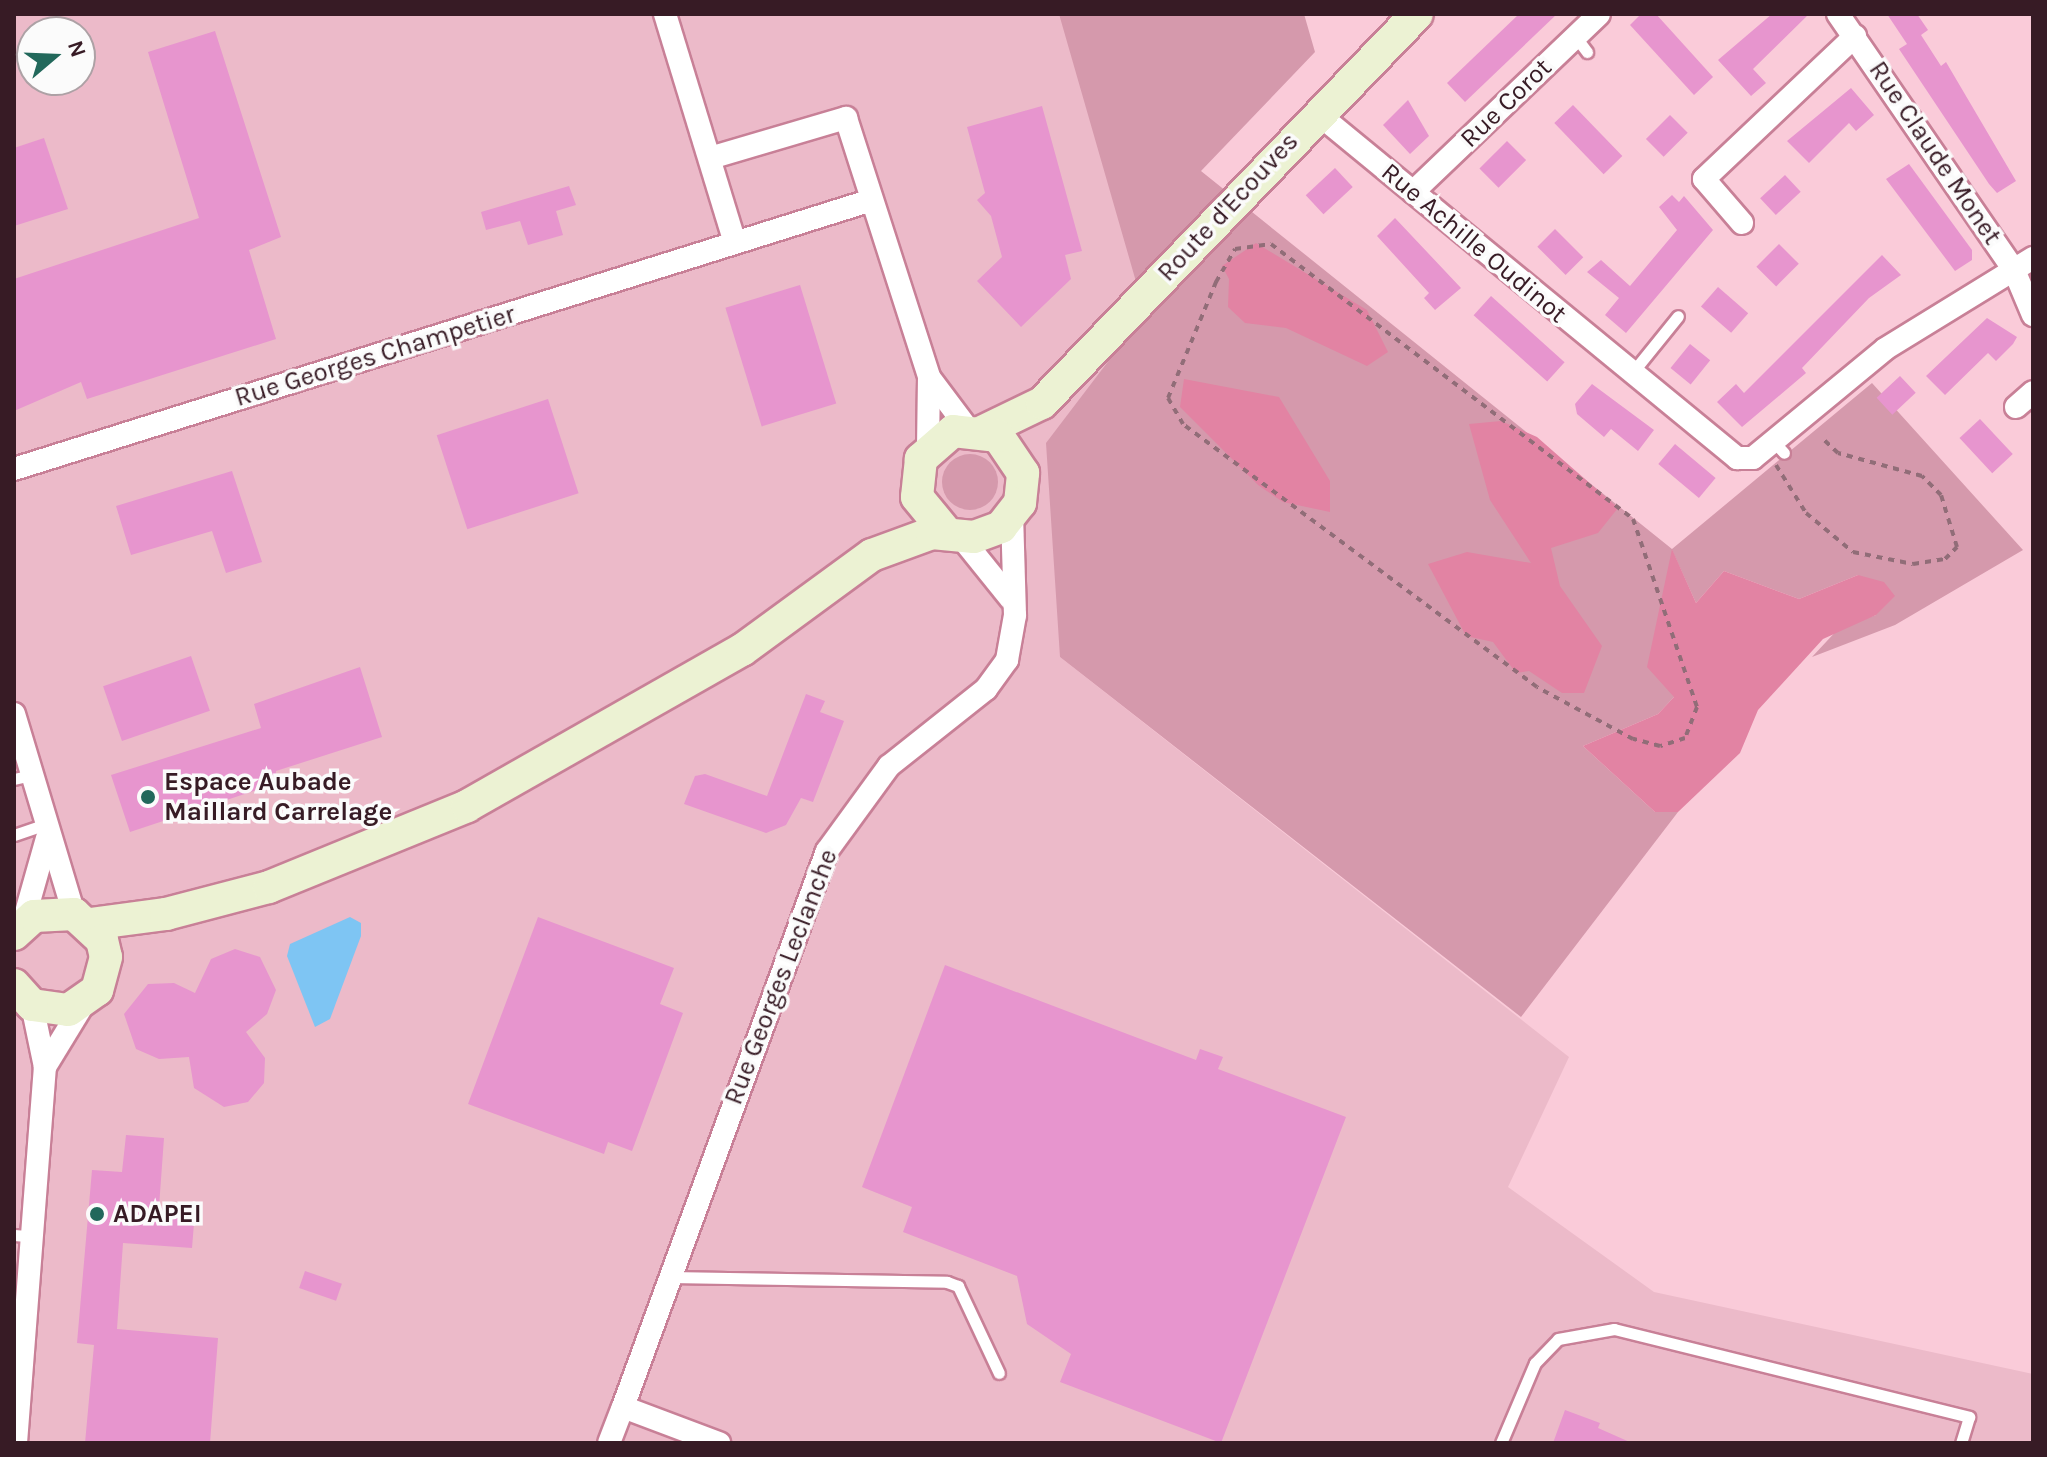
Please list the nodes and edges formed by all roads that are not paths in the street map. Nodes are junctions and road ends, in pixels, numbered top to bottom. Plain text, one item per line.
1 (665, 14) edge
2 (1599, 14) edge
3 (1838, 14) edge
4 (1411, 16) edge
5 (1855, 36) junction
6 (1317, 113) junction
7 (710, 158) junction
8 (1413, 192) junction
9 (872, 200) junction
10 (1742, 223) dead end
11 (734, 240) junction
12 (2033, 258) edge
13 (2014, 270) junction
14 (2033, 315) edge
15 (1678, 316) dead end
16 (1632, 373) junction
17 (929, 377) junction
18 (1042, 403) junction
19 (976, 430) junction
20 (928, 448) junction
21 (1018, 459) junction
22 (14, 469) edge
23 (916, 482) junction
24 (1012, 516) junction
25 (953, 534) junction
26 (872, 555) junction
27 (1013, 602) junction
28 (14, 714) edge
29 (23, 777) edge
30 (47, 828) junction
31 (14, 835) edge
32 (166, 914) junction
33 (82, 919) junction
34 (19, 929) edge
35 (106, 957) junction
36 (20, 994) edge
37 (85, 1002) junction
38 (45, 1067) junction
39 (25, 1236) edge
40 (670, 1277) junction
41 (999, 1373) dead end
42 (623, 1407) junction
43 (16, 1443) edge
44 (609, 1443) edge
45 (719, 1443) edge
46 (1501, 1443) edge
47 (1961, 1443) edge

1 - 7 street
2 - 8 street, Rue Corot
3 - 5 street, Rue Claude Monet
4 - 6 main road, Route d'Ecouves
5 - 10 street, Rue Claude Monet
5 - 13 street, Rue Claude Monet
6 - 8 street, Rue Achille Oudinot
6 - 18 main road, Route d'Ecouves
7 - 9 street
7 - 11 street
8 - 16 street, Rue Achille Oudinot
9 - 11 street, Rue Georges Champetier
9 - 17 street
11 - 22 street, Rue Georges Champetier
12 - 13 street, Rue Achille Oudinot
13 - 14 street, Rue Claude Monet
13 - 16 street, Rue Achille Oudinot
15 - 16 lane
17 - 19 street
17 - 20 street
18 - 19 main road
18 - 21 main road
19 - 20 main road
19 - 21 main road
20 - 23 main road
21 - 24 main road
23 - 25 main road
23 - 26 main road
24 - 25 main road
24 - 27 street, Rue Georges Leclanche
25 - 26 main road
25 - 27 street
26 - 32 main road
27 - 40 street, Rue Georges Leclanche
28 - 29 street
29 - 30 street
30 - 31 lane
30 - 33 street
30 - 34 street
32 - 33 main road
32 - 35 main road
33 - 34 main road
33 - 35 main road
35 - 37 main road
36 - 37 main road
36 - 38 street
37 - 38 street
38 - 39 street
39 - 43 street
40 - 41 lane
40 - 42 street, Rue Georges Leclanche
42 - 44 street, Rue Georges Leclanche
42 - 45 street
46 - 47 lane

